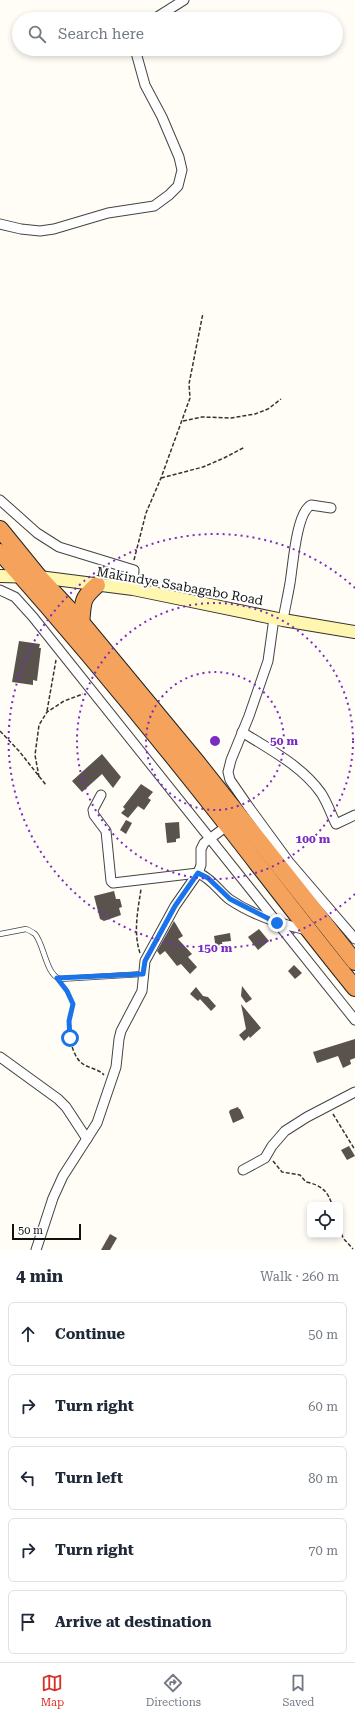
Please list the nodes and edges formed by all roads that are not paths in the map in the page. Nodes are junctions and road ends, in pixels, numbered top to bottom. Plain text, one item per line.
1 (184, 0) edge
2 (165, 12) edge
3 (137, 56) edge
4 (0, 224) edge
5 (0, 500) edge
6 (331, 508) dead end
7 (0, 529) edge
8 (0, 552) edge
9 (0, 576) edge
10 (23, 577) junction
11 (39, 577) junction
12 (97, 584) junction
13 (133, 589) junction
14 (0, 590) edge
15 (278, 619) junction
16 (81, 622) junction
17 (355, 632) edge
18 (242, 732) junction
19 (101, 796) dead end
20 (355, 815) edge
21 (228, 826) junction
22 (209, 838) junction
23 (198, 873) junction
24 (277, 923) junction
25 (307, 930) junction
26 (0, 934) edge
27 (355, 938) edge
28 (355, 962) edge
29 (143, 974) junction
30 (355, 988) edge
31 (355, 1020) edge
32 (0, 1057) edge
33 (355, 1092) edge
34 (87, 1139) junction
35 (243, 1170) dead end
36 (36, 1250) edge

1 - 2 street
3 - 4 street
5 - 13 street
6 - 15 street
7 - 11 highway
8 - 10 highway
9 - 10 street, Makindye Ssabagabo Road
10 - 11 street, Makindye Ssabagabo Road
10 - 21 highway
11 - 12 street, Makindye Ssabagabo Road
11 - 16 highway
12 - 13 street, Makindye Ssabagabo Road
12 - 16 highway
13 - 15 street, Makindye Ssabagabo Road
14 - 22 street
15 - 17 street, Makindye Ssabagabo Road
15 - 18 street
16 - 28 highway
18 - 20 street
18 - 27 street
19 - 23 street
21 - 22 street
21 - 25 highway
22 - 23 street
22 - 24 street
23 - 24 street
23 - 29 street
24 - 25 street
24 - 31 street
25 - 30 highway
26 - 29 lane
29 - 34 street
32 - 34 street
33 - 35 street
34 - 36 street

